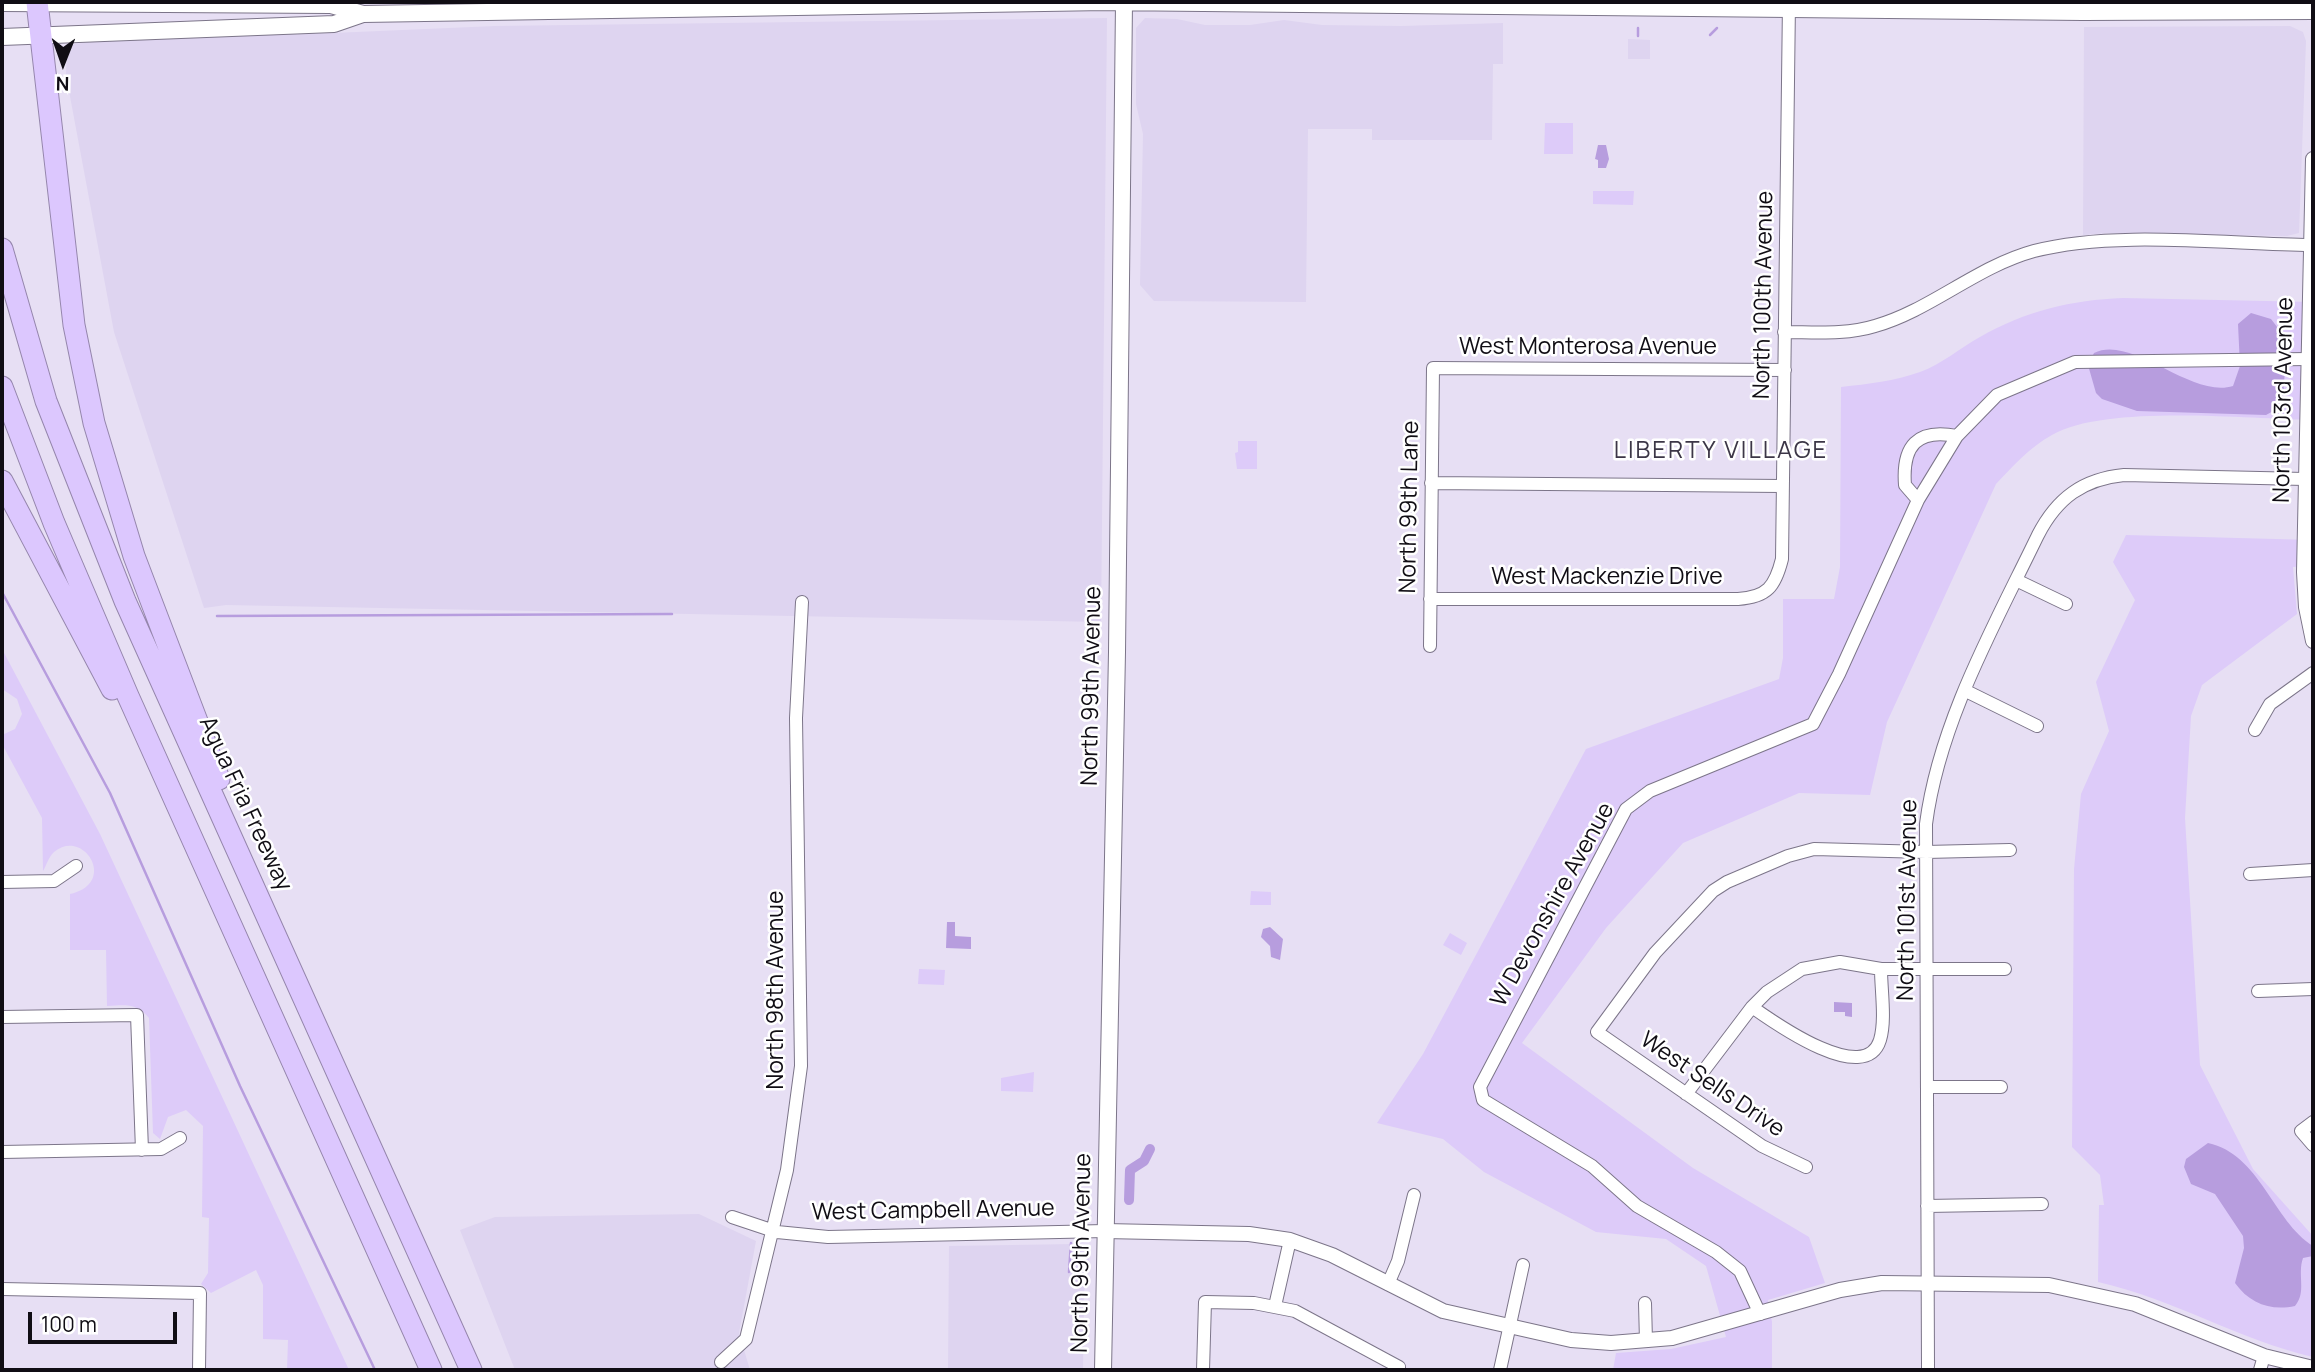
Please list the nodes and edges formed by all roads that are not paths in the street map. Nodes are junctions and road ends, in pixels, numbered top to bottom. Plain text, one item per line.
1 (37, 2) edge
2 (1124, 2) edge
3 (8, 3) edge
4 (633, 4) edge
5 (1788, 4) edge
6 (2313, 11) edge
7 (363, 14) junction
8 (9, 36) edge
9 (40, 36) junction
10 (2313, 159) edge
11 (2313, 188) edge
12 (2311, 245) junction
13 (2, 249) edge
14 (2311, 281) edge
15 (1784, 332) junction
16 (2308, 359) junction
17 (1433, 368) joint
18 (1784, 370) junction
19 (2, 387) edge
20 (1957, 436) junction
21 (2305, 479) junction
22 (2, 481) edge
23 (1431, 482) junction
24 (1782, 486) junction
25 (1918, 500) junction
26 (1777, 580) joint
27 (2016, 580) junction
28 (1430, 599) junction
29 (802, 602) dead end
30 (2066, 604) dead end
31 (2313, 641) edge
32 (1430, 646) dead end
33 (2313, 673) edge
34 (1966, 691) junction
35 (2037, 726) dead end
36 (2255, 730) dead end
37 (2010, 850) dead end
38 (1926, 852) junction
39 (76, 866) dead end
40 (2313, 870) edge
41 (2250, 874) dead end
42 (2, 882) edge
43 (1881, 969) junction
44 (1927, 969) junction
45 (2006, 969) dead end
46 (2313, 989) edge
47 (2258, 991) dead end
48 (1752, 1007) junction
49 (2, 1017) edge
50 (320, 1030) junction
51 (282, 1039) junction
52 (1927, 1087) junction
53 (2001, 1087) dead end
54 (1686, 1094) junction
55 (2313, 1122) edge
56 (180, 1138) dead end
57 (2313, 1145) edge
58 (142, 1150) junction
59 (2, 1152) edge
60 (1806, 1167) dead end
61 (1415, 1195) dead end
62 (2042, 1204) dead end
63 (1927, 1206) junction
64 (733, 1217) dead end
65 (772, 1231) junction
66 (1105, 1231) junction
67 (1290, 1240) junction
68 (1523, 1265) dead end
69 (1927, 1283) junction
70 (1388, 1284) junction
71 (2, 1289) edge
72 (1644, 1303) dead end
73 (1275, 1306) junction
74 (1760, 1314) junction
75 (1510, 1327) junction
76 (1646, 1341) junction
77 (721, 1362) dead end
78 (2262, 1363) edge
79 (1398, 1368) edge
80 (2313, 1368) edge
81 (199, 1370) edge
82 (430, 1370) edge
83 (471, 1370) edge
84 (1103, 1370) edge
85 (1203, 1370) edge
86 (1500, 1370) edge
87 (1928, 1370) edge

1 - 3 main road
1 - 7 main road
1 - 9 highway
2 - 4 main road
2 - 5 main road
2 - 66 main road, North 99th Avenue
4 - 7 main road
5 - 6 main road
5 - 15 street, North 100th Avenue
7 - 9 main road
8 - 9 main road
9 - 50 highway
10 - 11 street, North 103rd Avenue
11 - 12 street, North 103rd Avenue
12 - 14 street, North 103rd Avenue
12 - 15 street
13 - 50 highway, Agua Fria Freeway
14 - 16 street, North 103rd Avenue
15 - 18 street, North 100th Avenue
16 - 20 street, W Devonshire Avenue
16 - 21 street, North 103rd Avenue
17 - 18 street, West Monterosa Avenue
17 - 23 street, North 99th Lane
18 - 24 street, North 100th Avenue
19 - 51 highway
20 - 25 street, W Devonshire Avenue
20 - 25 street
21 - 27 street, North 101st Avenue
21 - 31 street, North 103rd Avenue
22 - 51 highway
23 - 24 street
23 - 28 street, North 99th Lane
24 - 26 street, North 100th Avenue
25 - 74 street, W Devonshire Avenue
26 - 28 street, West Mackenzie Drive
27 - 30 street
27 - 34 street, North 101st Avenue
28 - 32 street, North 99th Lane
29 - 65 street, North 98th Avenue
33 - 36 street
34 - 35 street
34 - 38 street, North 101st Avenue
37 - 38 street
38 - 44 street, North 101st Avenue
38 - 54 street, West Sells Drive
39 - 42 street
40 - 41 street
43 - 44 street
43 - 48 street
43 - 48 street
44 - 45 street
44 - 52 street, North 101st Avenue
46 - 47 street
48 - 54 street
49 - 58 street
50 - 83 highway, Agua Fria Freeway
51 - 82 highway
52 - 53 street
52 - 63 street, North 101st Avenue
54 - 60 street, West Sells Drive
55 - 57 street
56 - 58 street
58 - 59 street
61 - 70 street
62 - 63 street
63 - 69 street, North 101st Avenue
64 - 65 street, West Campbell Avenue
65 - 66 street, West Campbell Avenue
65 - 77 street, North 98th Avenue
66 - 67 street, West Campbell Avenue
66 - 84 main road, North 99th Avenue
67 - 70 street, West Campbell Avenue
67 - 73 street
68 - 75 street
69 - 74 street, West Campbell Avenue
69 - 78 street, West Campbell Avenue
69 - 87 street, North 101st Avenue
70 - 75 street, West Campbell Avenue
71 - 81 street
72 - 76 street
73 - 79 street
73 - 85 street
74 - 76 street, West Campbell Avenue
75 - 76 street, West Campbell Avenue
75 - 86 street
78 - 80 street, West Campbell Avenue

